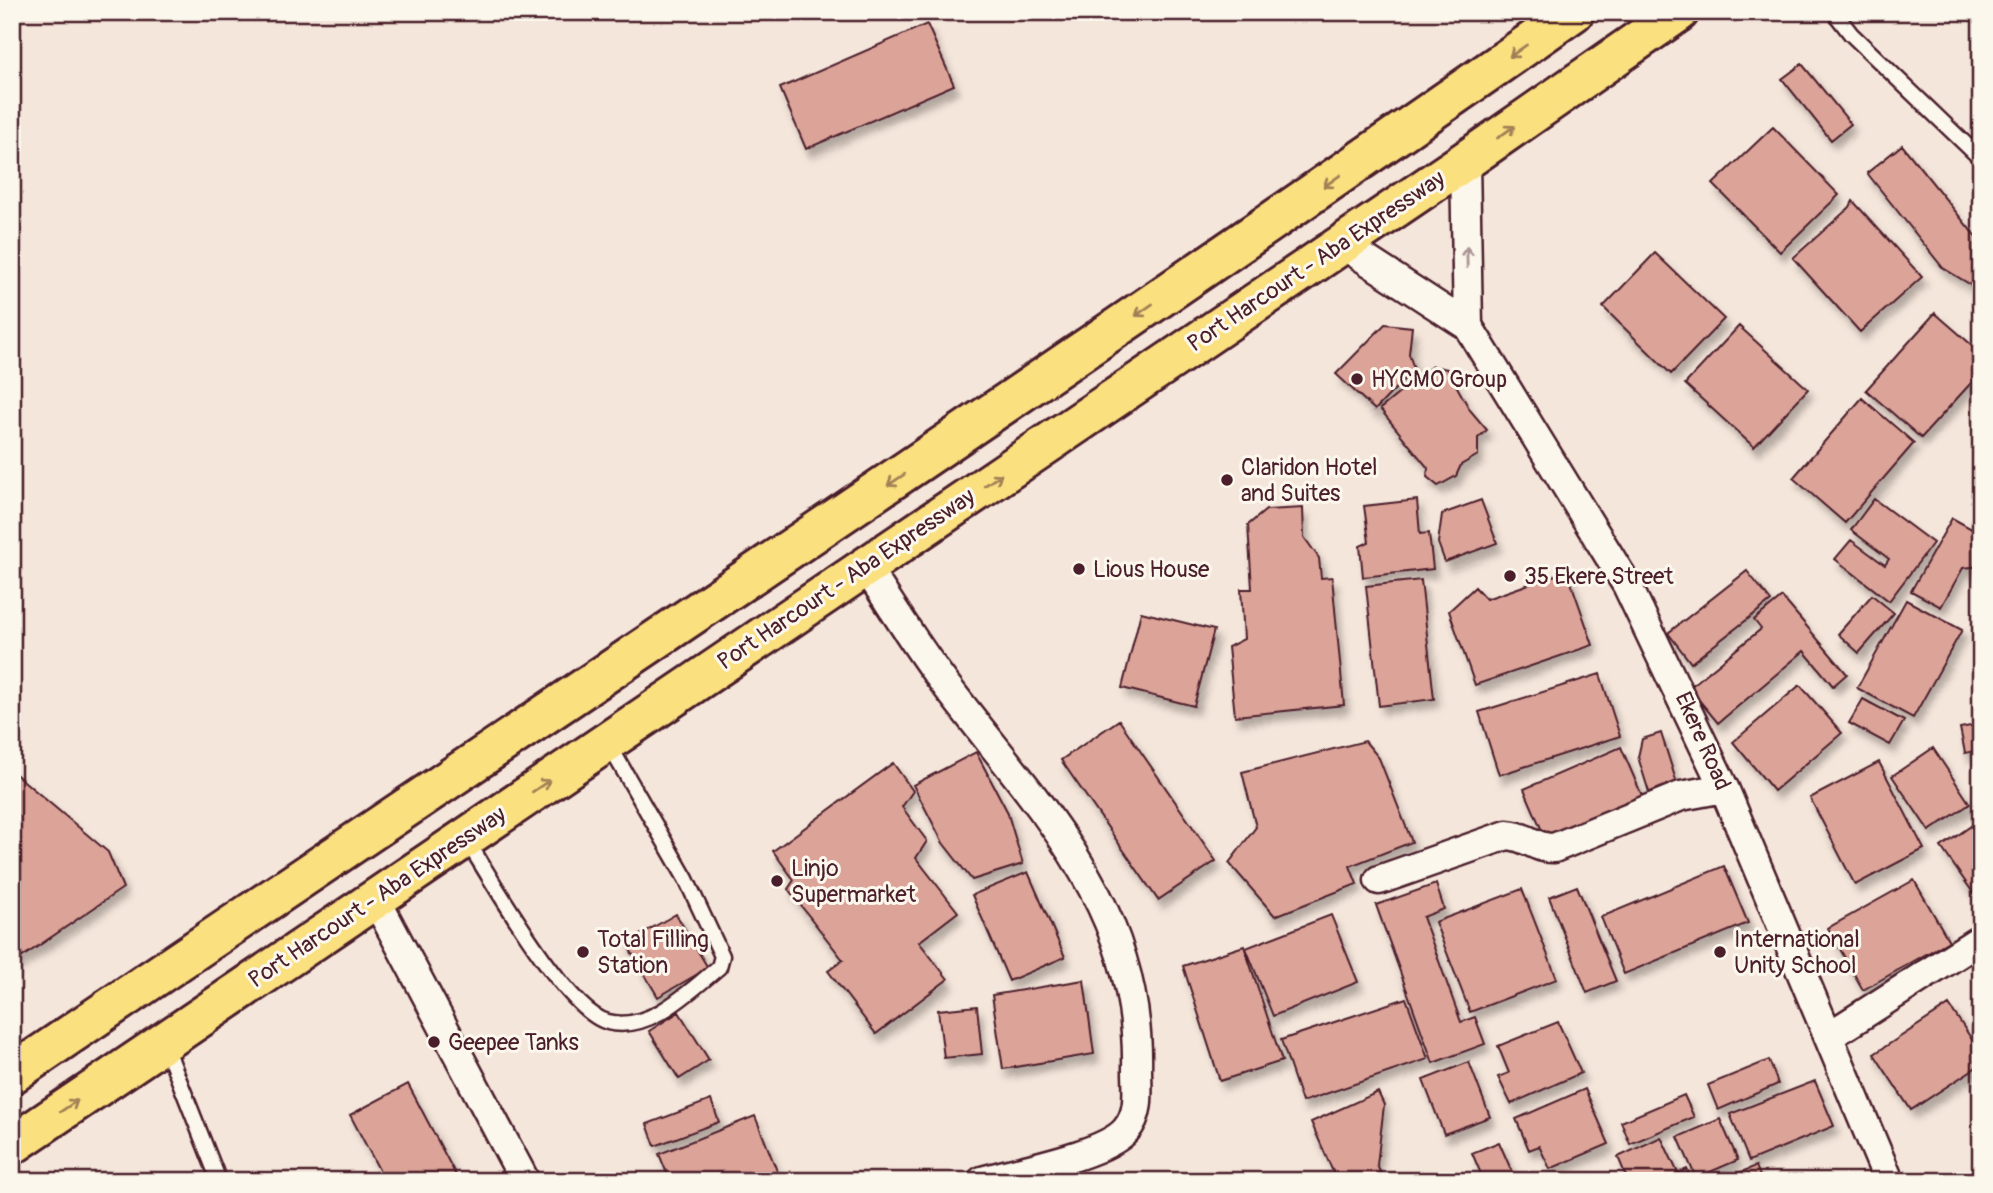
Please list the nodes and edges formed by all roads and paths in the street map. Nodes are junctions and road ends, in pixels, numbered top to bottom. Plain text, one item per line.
1 (1574, 12) edge
2 (1679, 12) edge
3 (1834, 12) edge
4 (1981, 159) edge
5 (1465, 161) junction
6 (1342, 244) junction
7 (1468, 326) junction
8 (865, 566) junction
9 (607, 741) junction
10 (1724, 788) junction
11 (465, 837) junction
12 (1380, 880) dead end
13 (375, 898) junction
14 (1981, 939) edge
15 (1830, 1035) junction
16 (164, 1042) junction
17 (12, 1074) edge
18 (12, 1145) edge
19 (219, 1181) edge
20 (525, 1181) edge
21 (982, 1181) edge
22 (1889, 1181) edge

1 -> 17 highway
5 -> 2 highway, Port Harcourt - Aba Expressway
3 - 4 lane
5 - 6 highway, Port Harcourt - Aba Expressway
7 -> 5 street
6 - 7 street, Ekere Road
8 -> 6 highway, Port Harcourt - Aba Expressway
7 - 10 street, Ekere Road
8 - 9 highway, Port Harcourt - Aba Expressway
8 - 21 street
11 -> 9 highway, Port Harcourt - Aba Expressway
9 - 11 lane
10 - 12 street
10 - 15 street, Ekere Road
11 - 13 highway, Port Harcourt - Aba Expressway
13 - 16 highway, Port Harcourt - Aba Expressway
13 - 20 street
14 - 15 street
15 - 22 street, Ekere Road
18 -> 16 highway, Port Harcourt - Aba Expressway
16 - 19 lane

